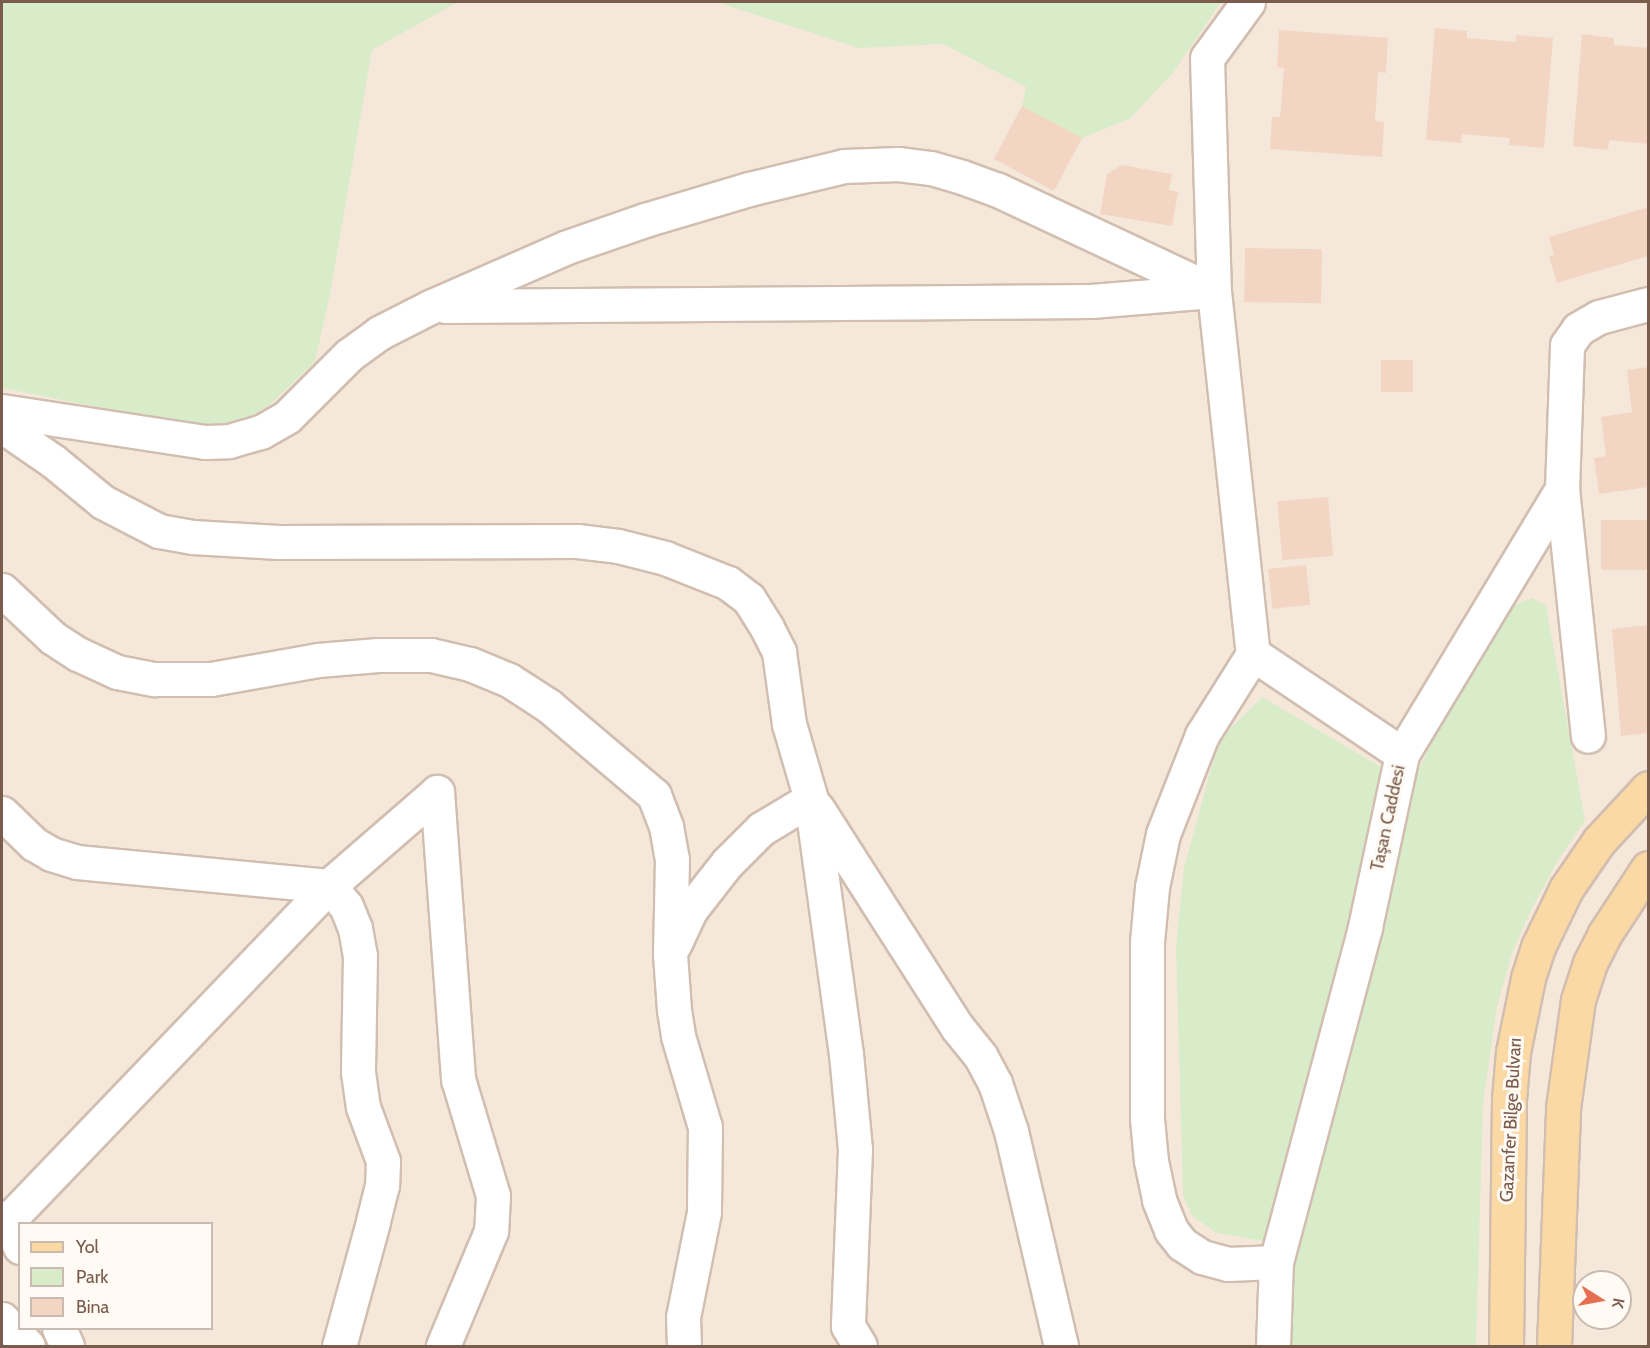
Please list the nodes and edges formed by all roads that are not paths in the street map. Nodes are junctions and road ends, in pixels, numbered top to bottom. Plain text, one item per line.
1 (1248, 2) edge
2 (1214, 291) junction
3 (1648, 304) edge
4 (432, 306) junction
5 (2, 411) edge
6 (2, 426) edge
7 (1562, 489) junction
8 (2, 590) edge
9 (1253, 654) junction
10 (1588, 736) dead end
11 (1402, 754) junction
12 (1648, 788) edge
13 (812, 799) junction
14 (2, 813) edge
15 (1648, 868) edge
16 (329, 886) junction
17 (670, 954) junction
18 (8, 1228) edge
19 (1276, 1262) junction
20 (2, 1319) edge
21 (59, 1330) edge
22 (28, 1347) edge
23 (67, 1347) edge
24 (339, 1347) edge
25 (443, 1347) edge
26 (684, 1347) edge
27 (860, 1347) edge
28 (1060, 1347) edge
29 (1273, 1347) edge
30 (1506, 1347) edge
31 (1554, 1347) edge

1 - 2 street
2 - 4 street
2 - 4 street
2 - 9 street
3 - 7 street, Taşan Caddesi
4 - 5 street
6 - 13 street
7 - 10 street
7 - 11 street, Taşan Caddesi
8 - 17 street
9 - 11 street
9 - 19 street
11 - 19 street, Taşan Caddesi
12 - 30 main road, Gazanfer Bilge Bulvarı
13 - 17 street
13 - 27 street
13 - 28 street
14 - 16 street
15 - 31 main road
16 - 18 street
16 - 24 street
16 - 25 street
17 - 26 street
19 - 29 street, Taşan Caddesi
20 - 22 street
21 - 23 street

